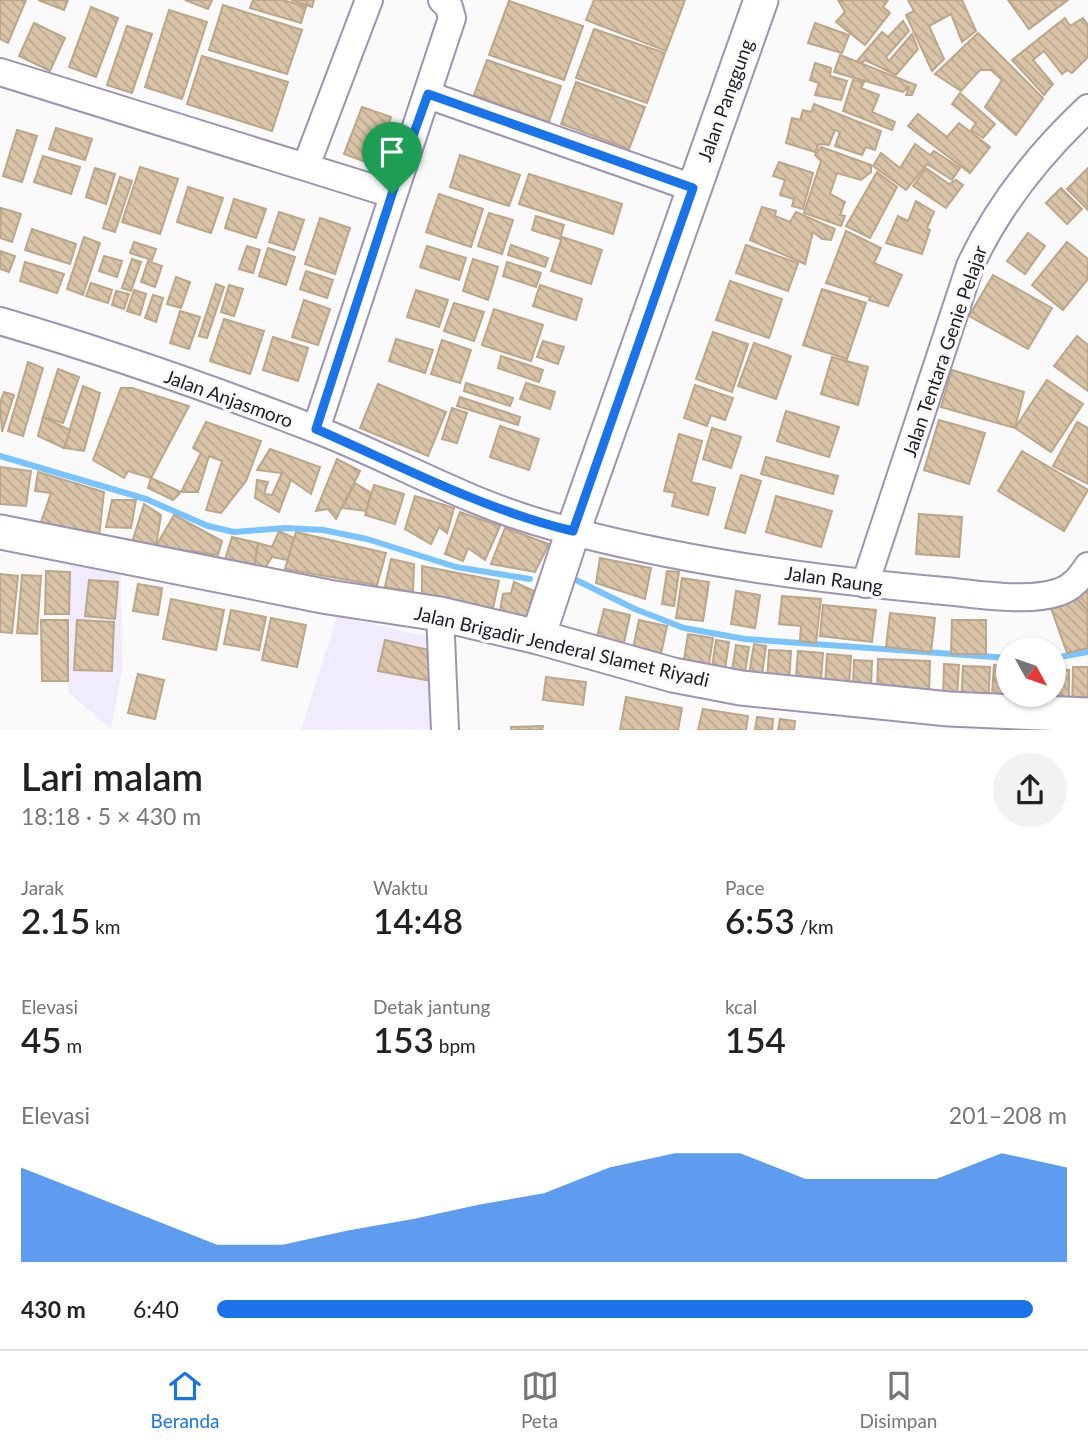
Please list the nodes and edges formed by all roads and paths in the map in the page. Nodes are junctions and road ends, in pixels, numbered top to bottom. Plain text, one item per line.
1 (369, 0) edge
2 (761, 0) edge
3 (446, 3) edge
4 (0, 72) edge
5 (428, 94) junction
6 (1088, 108) edge
7 (306, 166) junction
8 (693, 188) junction
9 (392, 194) junction
10 (0, 321) edge
11 (316, 429) junction
12 (573, 531) junction
13 (0, 532) edge
14 (1088, 566) edge
15 (865, 584) junction
16 (440, 614) junction
17 (538, 637) junction
18 (1088, 715) edge
19 (445, 730) edge
20 (1086, 730) edge

1 - 7 street
2 - 8 main road, Jalan Panggung
3 - 5 street
4 - 7 street
5 - 8 street
5 - 9 street
6 - 15 street, Jalan Tentara Genie Pelajar
7 - 9 street
8 - 12 main road, Jalan Panggung
9 - 11 street
10 - 11 street, Jalan Anjasmoro
11 - 12 street, Jalan Anjasmoro
12 - 15 street, Jalan Raung
12 - 17 main road, Jalan Panggung
13 - 16 main road, Jalan Brigadir Jenderal Slamet Riyadi
14 - 15 street, Jalan Raung
16 - 17 main road, Jalan Brigadir Jenderal Slamet Riyadi
16 - 19 street
17 - 18 main road, Jalan Brigadir Jenderal Slamet Riyadi
18 - 20 street

